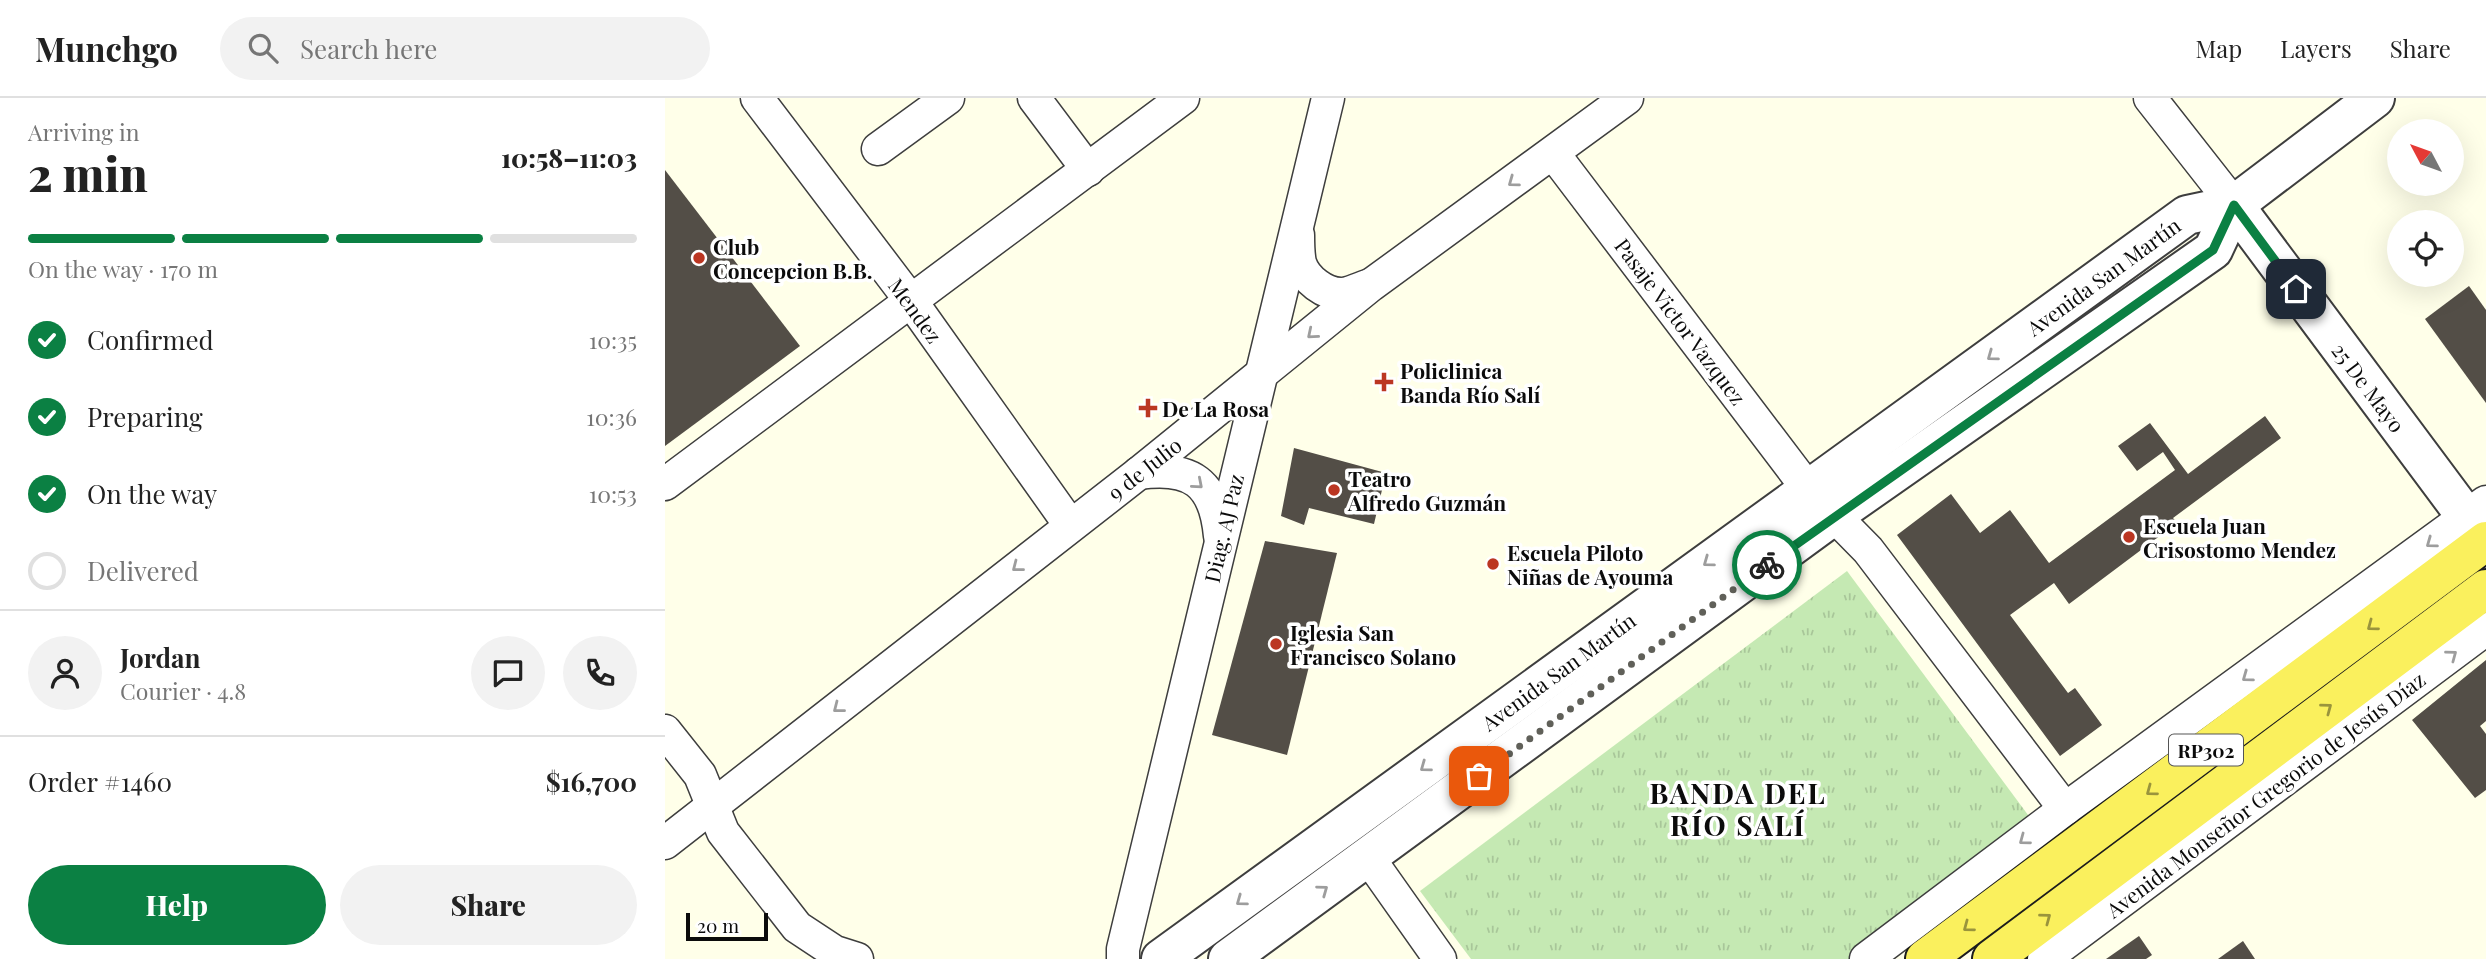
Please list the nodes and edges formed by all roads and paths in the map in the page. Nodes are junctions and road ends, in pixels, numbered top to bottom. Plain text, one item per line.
1 (757, 98) edge
2 (948, 98) edge
3 (1034, 98) edge
4 (1183, 98) edge
5 (1328, 98) edge
6 (1627, 98) edge
7 (2150, 98) edge
8 (2375, 98) edge
9 (878, 149) dead end
10 (1553, 153) junction
11 (1088, 170) junction
12 (2234, 205) junction
13 (1297, 222) junction
14 (1371, 285) junction
15 (911, 301) junction
16 (1259, 377) junction
17 (1139, 473) junction
18 (665, 484) edge
19 (1821, 503) junction
20 (1070, 525) junction
21 (2482, 529) edge
22 (1220, 541) junction
23 (2486, 589) edge
24 (2486, 629) edge
25 (665, 731) edge
26 (712, 807) junction
27 (2065, 809) junction
28 (665, 843) edge
29 (1368, 857) junction
30 (857, 959) edge
31 (1123, 959) edge
32 (1161, 959) edge
33 (1228, 959) edge
34 (1440, 959) edge
35 (1866, 959) edge
36 (1925, 959) edge
37 (1992, 959) edge
38 (2044, 959) edge

1 - 15 street, Mendez
2 - 9 street
3 - 11 street
4 - 11 street
5 - 13 street, Diag. AJ Paz
6 - 10 street, 9 de Julio
7 - 12 street, 25 De Mayo
8 - 12 street
10 -> 14 street, 9 de Julio
10 - 19 street, Pasaje Victor Vazquez
11 - 15 street
12 - 19 street, Avenida San Martín
12 - 21 street, 25 De Mayo
13 - 14 street
13 - 16 street, Diag. AJ Paz
14 -> 16 street, 9 de Julio
15 - 18 street
15 - 20 street, Mendez
16 - 17 street, 9 de Julio
16 - 22 street, Diag. AJ Paz
17 - 20 street, 9 de Julio
17 -> 22 street
19 - 27 street, Pasaje Victor Vazquez
19 - 29 street, Avenida San Martín
19 -> 32 street, Avenida San Martín
20 -> 26 street, 9 de Julio
21 -> 27 street
21 -> 36 main road, RP302
22 - 31 street, Diag. AJ Paz
37 -> 23 main road, Avenida Monseñor Gregorio de Jesús Díaz / RP302
38 -> 24 street, Avenida Monseñor Gregorio de Jesús Díaz
25 - 26 street
26 - 28 street, 9 de Julio
26 - 30 street
27 -> 35 street
33 -> 29 street, Avenida San Martín
29 - 34 street

